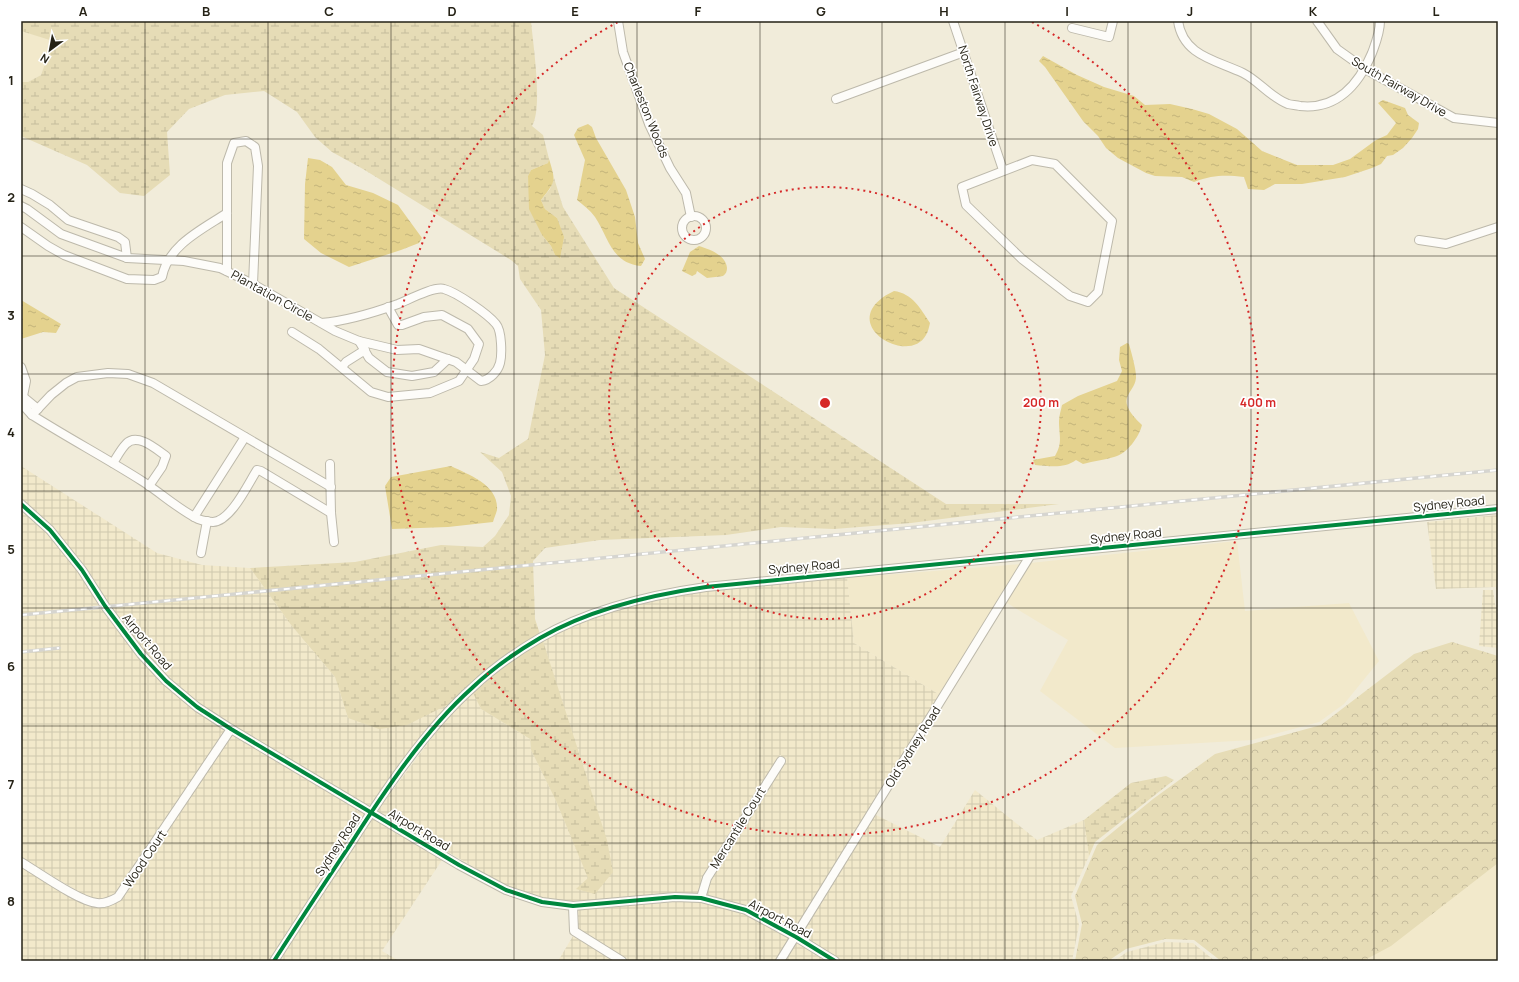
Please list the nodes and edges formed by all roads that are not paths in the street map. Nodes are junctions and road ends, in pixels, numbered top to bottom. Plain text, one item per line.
1 (618, 21) edge
2 (953, 21) edge
3 (1113, 21) edge
4 (1178, 21) edge
5 (1317, 21) edge
6 (1380, 21) edge
7 (1072, 28) dead end
8 (964, 52) junction
9 (1365, 69) junction
10 (836, 99) dead end
11 (1498, 123) edge
12 (1003, 170) junction
13 (21, 189) edge
14 (21, 206) edge
15 (227, 212) junction
16 (691, 217) dead end
17 (21, 227) edge
18 (1498, 227) edge
19 (1419, 240) dead end
20 (128, 258) junction
21 (168, 260) junction
22 (227, 271) junction
23 (253, 284) junction
24 (388, 307) junction
25 (321, 323) junction
26 (292, 332) dead end
27 (359, 341) junction
28 (365, 350) junction
29 (448, 359) junction
30 (21, 367) edge
31 (342, 367) junction
32 (467, 370) junction
33 (22, 398) edge
34 (38, 408) junction
35 (32, 415) junction
36 (245, 437) junction
37 (113, 463) junction
38 (330, 464) dead end
39 (149, 486) junction
40 (331, 487) junction
41 (21, 504) edge
42 (1498, 509) edge
43 (331, 513) junction
44 (194, 517) junction
45 (208, 521) junction
46 (334, 542) dead end
47 (201, 553) dead end
48 (1030, 556) junction
49 (231, 729) junction
50 (781, 761) dead end
51 (371, 812) junction
52 (21, 862) edge
53 (701, 898) junction
54 (573, 906) junction
55 (796, 937) junction
56 (274, 961) edge
57 (622, 961) edge
58 (780, 961) edge
59 (835, 961) edge

1 - 16 street, Charleston Woods
2 - 8 street, North Fairway Drive
3 - 7 street
4 - 9 street
5 - 9 street, South Fairway Drive
6 - 9 street
8 - 10 street
8 - 12 street, North Fairway Drive
9 - 11 street, South Fairway Drive
12 - 12 street
13 - 20 street
14 - 20 street, Plantation Circle
15 - 21 street
15 - 22 street
15 - 23 street
17 - 21 street
18 - 19 street
20 - 21 street, Plantation Circle
21 - 22 street, Plantation Circle
22 - 23 street, Plantation Circle
23 - 25 street, Plantation Circle
24 - 25 street, Plantation Circle
24 - 32 street, Plantation Circle
24 - 32 street, Plantation Circle
25 - 27 street, Plantation Circle
26 - 31 street, Plantation Circle
27 - 28 street
27 - 29 street, Plantation Circle
28 - 29 street
28 - 31 street
29 - 32 street, Plantation Circle
30 - 33 street
31 - 32 street, Plantation Circle
33 - 34 street
33 - 35 street
34 - 35 street
34 - 36 street
35 - 37 street
36 - 40 street
36 - 44 street
37 - 39 street
37 - 39 street
38 - 40 street
39 - 44 street
40 - 43 street
41 - 49 street, Airport Road
42 - 48 street, Sydney Road
43 - 45 street
43 - 46 street
44 - 45 street
45 - 47 street
48 - 51 street, Sydney Road
48 - 55 street, Old Sydney Road
49 - 51 street, Airport Road
49 - 52 street, Wood Court
50 - 53 street, Mercantile Court
51 - 54 street, Airport Road
51 - 56 street, Sydney Road
53 - 54 street, Airport Road
53 - 55 street, Airport Road
54 - 57 street
55 - 58 street, Old Sydney Road
55 - 59 street, Airport Road

